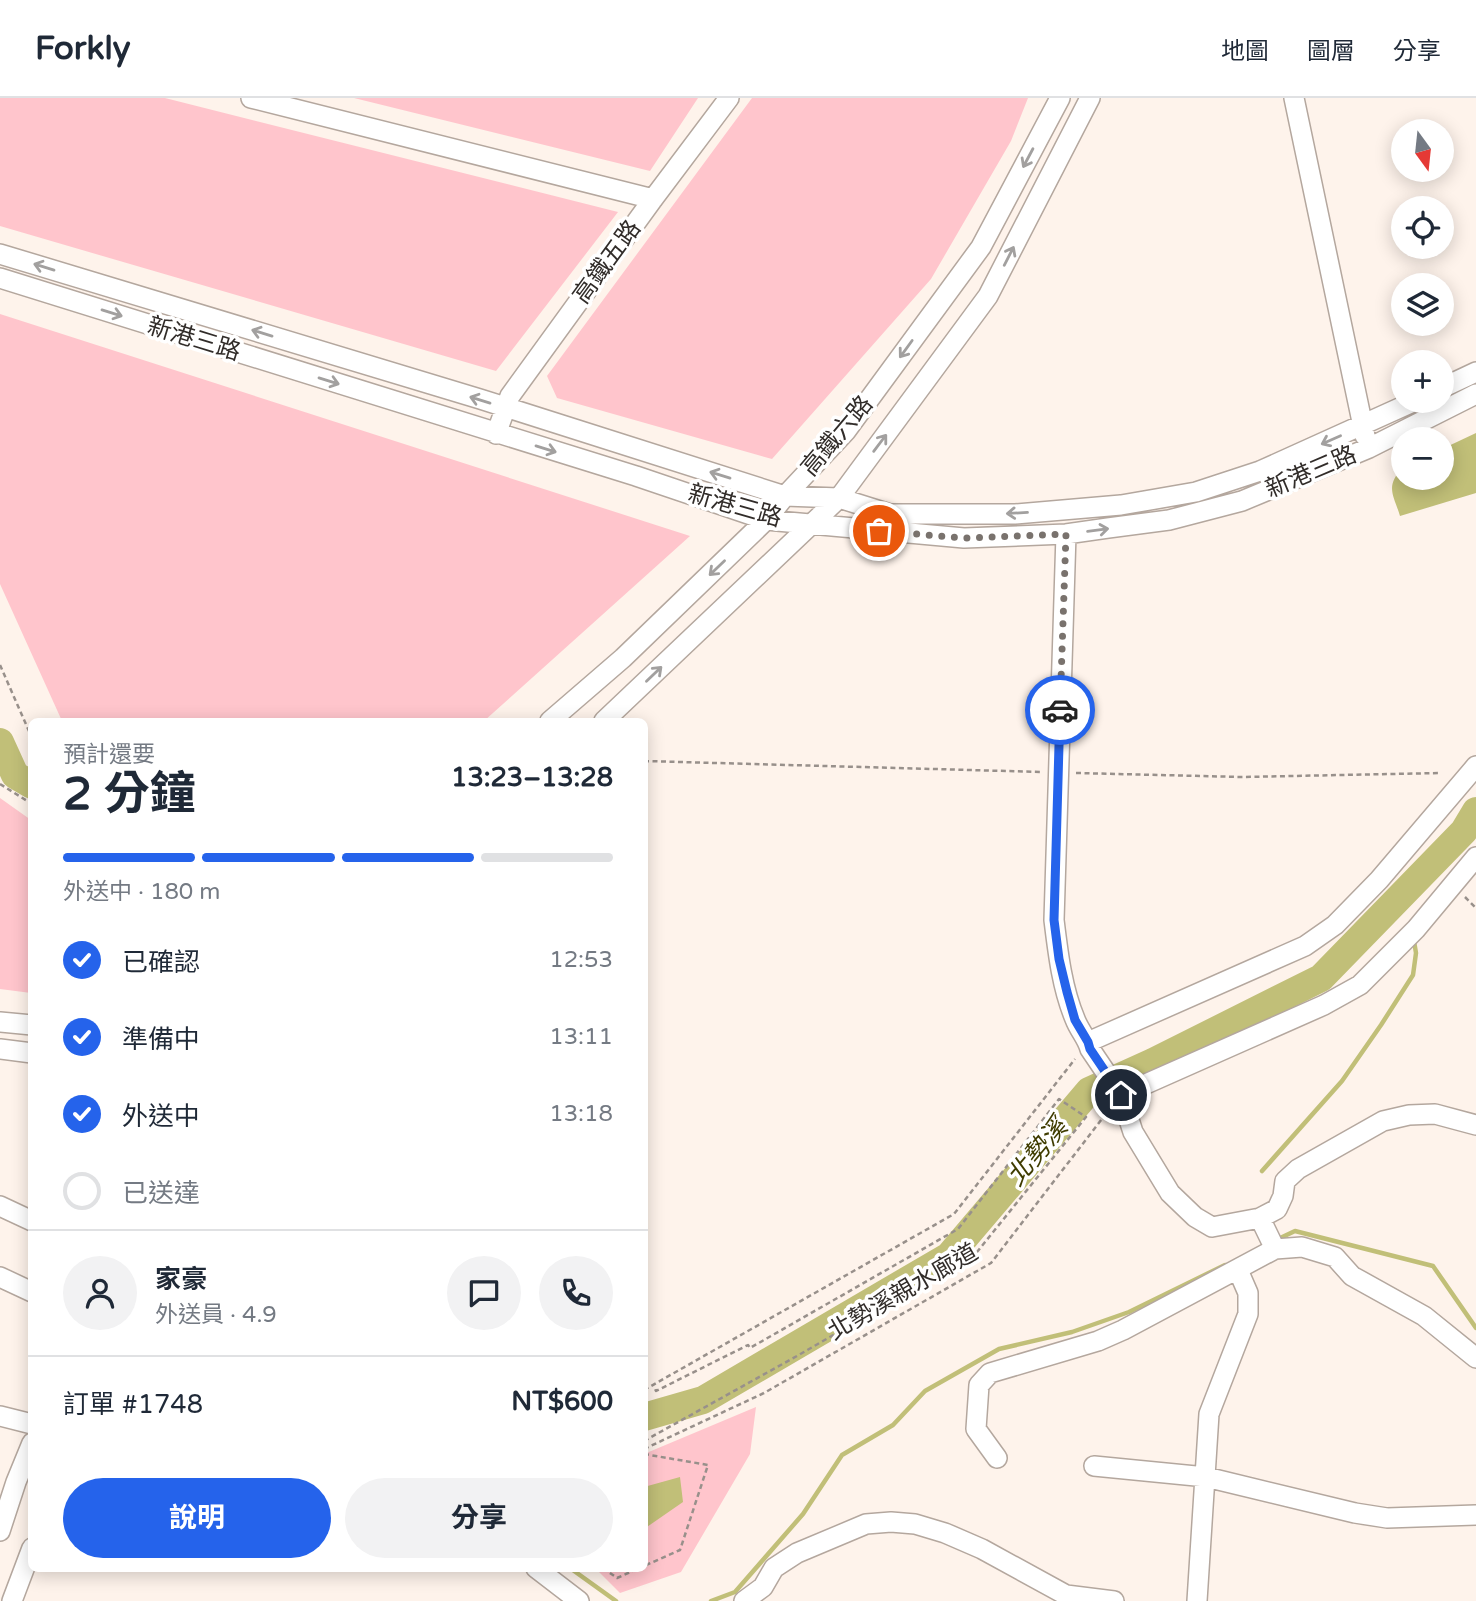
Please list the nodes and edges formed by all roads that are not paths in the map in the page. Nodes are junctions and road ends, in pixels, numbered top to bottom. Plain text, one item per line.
1 (251, 98) edge
2 (729, 98) edge
3 (1060, 98) edge
4 (1090, 98) edge
5 (1294, 98) edge
6 (653, 199) junction
7 (0, 254) edge
8 (0, 278) edge
9 (1476, 372) edge
10 (1454, 382) edge
11 (1476, 394) edge
12 (506, 408) junction
13 (1391, 412) edge
14 (1362, 426) junction
15 (496, 434) junction
16 (1368, 448) junction
17 (785, 496) junction
18 (839, 498) junction
19 (766, 520) junction
20 (810, 524) junction
21 (1066, 534) junction
22 (580, 696) junction
23 (554, 718) edge
24 (601, 718) edge
25 (607, 718) edge
26 (1476, 766) edge
27 (1476, 857) edge
28 (0, 1022) edge
29 (28, 1025) edge
30 (1089, 1046) junction
31 (0, 1049) edge
32 (28, 1052) edge
33 (1121, 1095) junction
34 (1476, 1125) edge
35 (0, 1206) edge
36 (28, 1219) edge
37 (1270, 1238) junction
38 (1238, 1270) junction
39 (0, 1277) edge
40 (28, 1290) edge
41 (1476, 1358) edge
42 (0, 1416) edge
43 (28, 1423) edge
44 (28, 1453) edge
45 (997, 1458) dead end
46 (1094, 1466) dead end
47 (1206, 1477) junction
48 (1476, 1515) edge
49 (0, 1531) edge
50 (28, 1559) edge
51 (541, 1572) edge
52 (12, 1601) edge
53 (579, 1601) edge
54 (744, 1601) edge
55 (1114, 1601) edge
56 (1197, 1601) edge

1 - 6 street
2 - 6 street, 高鐵五路
3 -> 17 street, 高鐵六路
18 -> 4 street, 高鐵六路
5 - 14 street
6 - 12 street, 高鐵五路
12 -> 7 street, 新港三路
8 -> 15 street, 新港三路
9 - 10 street
11 - 16 street, 新港三路
12 - 15 street, 高鐵五路
17 -> 12 street, 新港三路
13 - 14 street, 新港三路
14 - 16 street
14 -> 18 street, 新港三路
15 -> 19 street, 新港三路
21 -> 16 street, 新港三路
17 - 18 street, 新港三路
17 - 19 street, 高鐵六路
18 - 20 street, 高鐵六路
19 - 20 street, 新港三路
19 -> 22 street, 高鐵六路
20 - 21 street, 新港三路
25 -> 20 street, 高鐵六路
21 - 30 street
22 - 23 street, 高鐵六路
22 - 24 street
26 - 30 street
27 - 33 street
28 - 29 street
30 - 33 street
31 - 32 street
33 - 37 street
34 - 37 street
35 - 36 street
37 - 38 street
37 - 41 street
38 - 45 street
38 - 47 street
39 - 40 street
42 - 43 street
44 - 49 street
46 - 47 street
47 - 48 street
47 - 56 street
50 - 52 street
51 - 53 street
54 - 55 street

